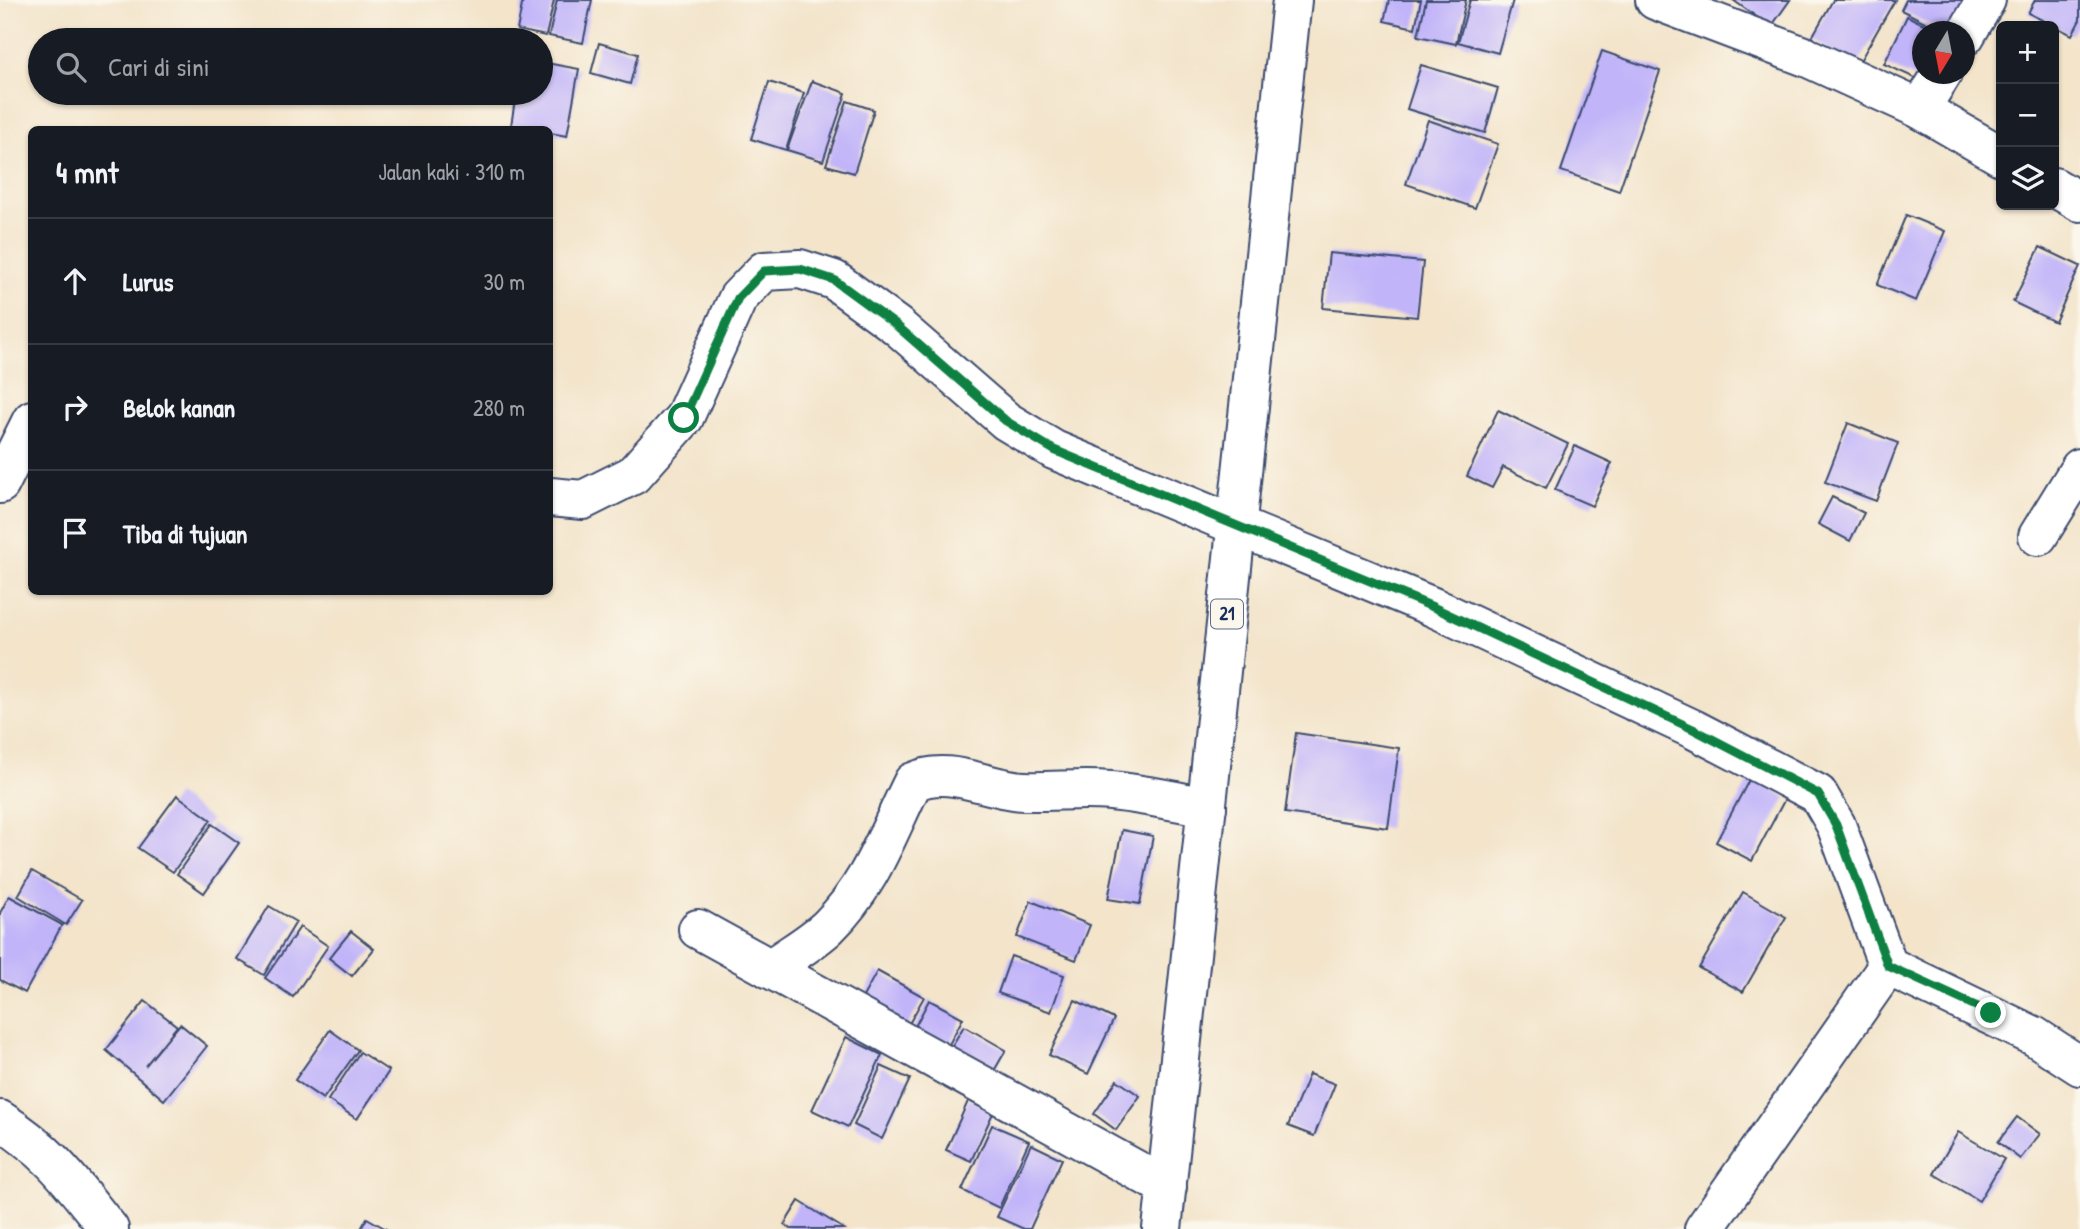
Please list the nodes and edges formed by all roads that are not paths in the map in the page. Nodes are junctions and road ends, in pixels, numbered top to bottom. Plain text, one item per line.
1 (1292, 0) edge
2 (1656, 0) edge
3 (1986, 0) edge
4 (1974, 21) edge
5 (1936, 84) edge
6 (1920, 109) junction
7 (1996, 153) edge
8 (2059, 190) edge
9 (2080, 202) edge
10 (28, 428) edge
11 (2080, 468) edge
12 (0, 484) edge
13 (553, 497) edge
14 (1236, 525) junction
15 (2038, 536) dead end
16 (1207, 807) junction
17 (698, 929) dead end
18 (1888, 966) junction
19 (770, 969) junction
20 (2080, 1066) edge
21 (0, 1120) edge
22 (1167, 1187) junction
23 (108, 1229) edge
24 (1162, 1229) edge
25 (1704, 1229) edge

1 - 14 main road, 21
2 - 6 main road
3 - 4 main road
5 - 6 main road
6 - 7 main road
8 - 9 main road
10 - 12 main road
11 - 15 main road
13 - 14 main road
14 - 16 main road, 21
14 - 18 main road
16 - 19 main road
16 - 22 main road, 21
17 - 19 main road
18 - 20 main road
18 - 25 main road
19 - 22 main road
21 - 23 main road
22 - 24 main road, 21

